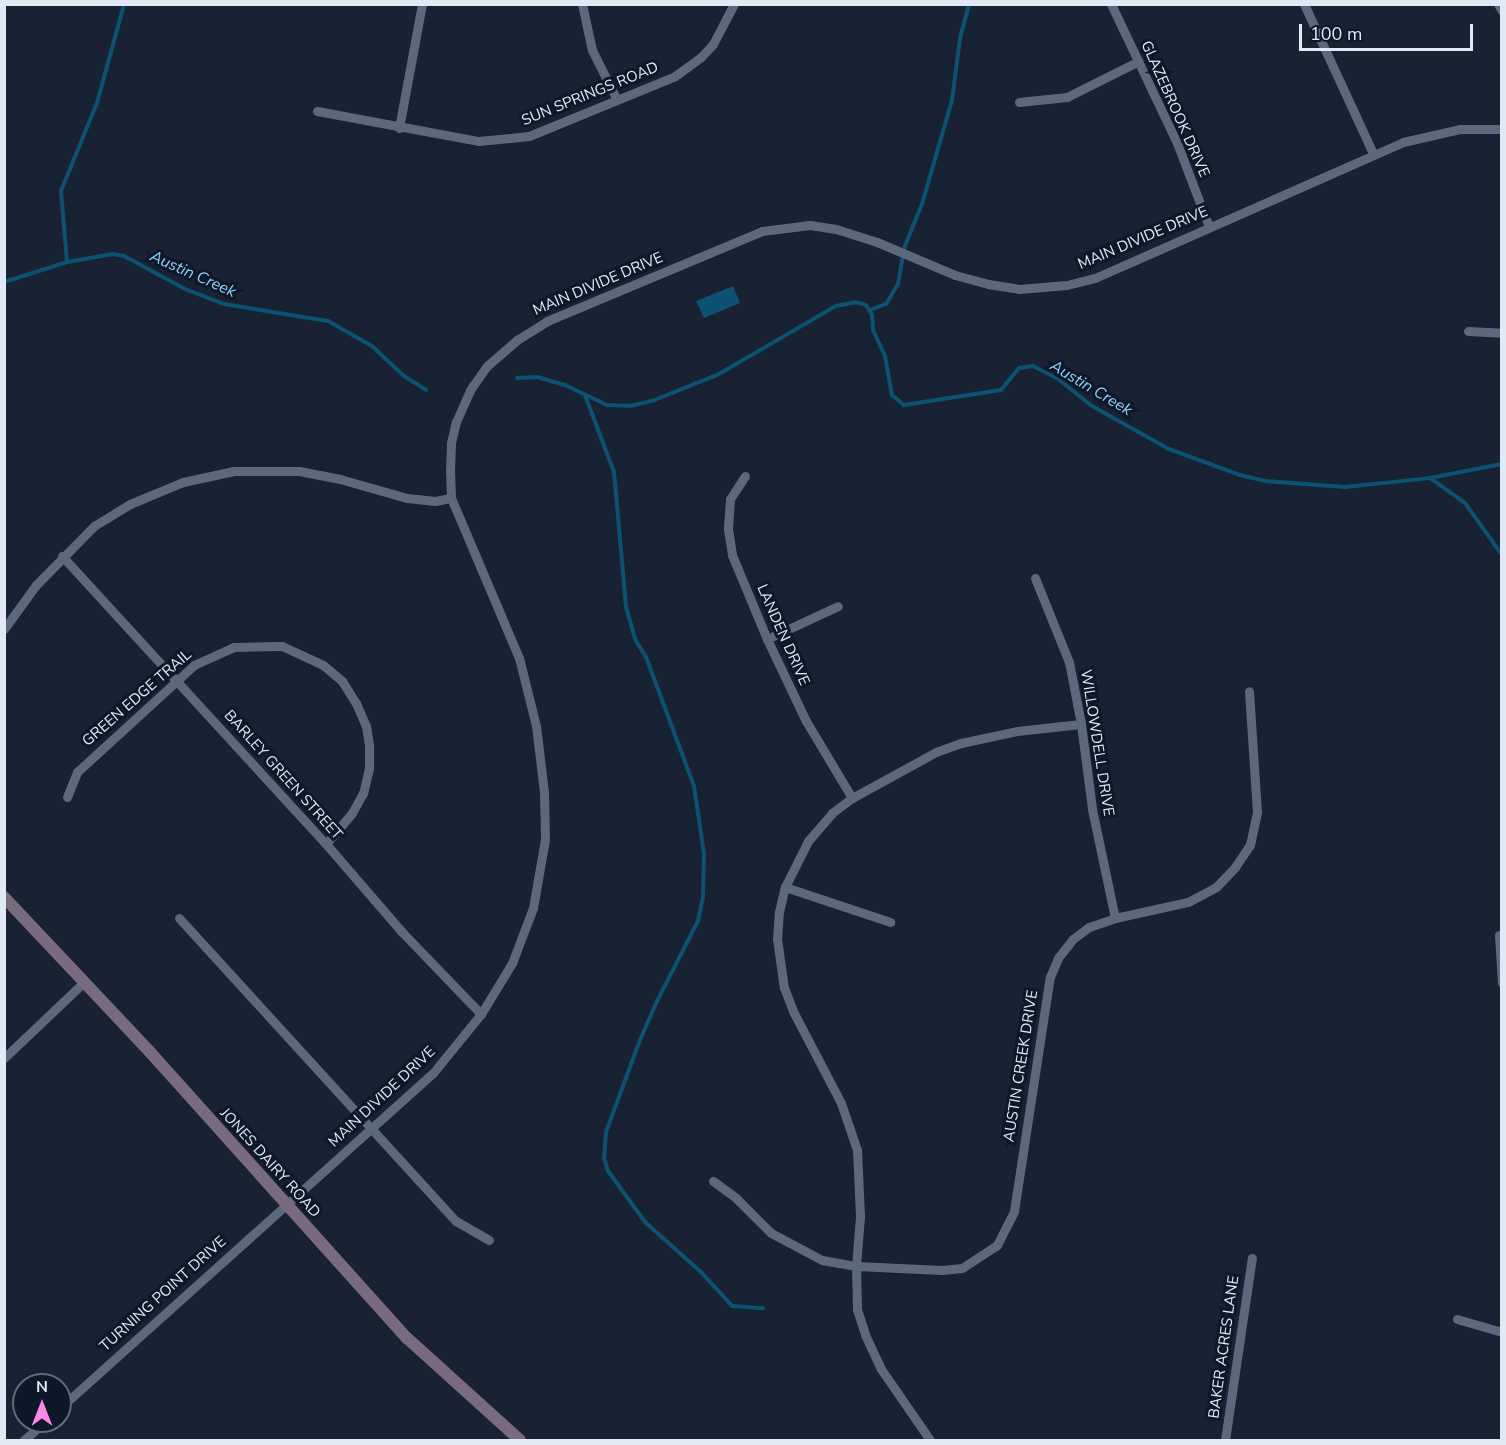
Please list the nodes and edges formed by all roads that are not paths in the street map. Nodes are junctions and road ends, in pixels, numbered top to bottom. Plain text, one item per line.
1 (422, 4) edge
2 (582, 4) edge
3 (734, 4) edge
4 (1111, 4) edge
5 (1304, 4) edge
6 (1498, 4) edge
7 (1502, 11) edge
8 (1139, 61) junction
9 (616, 98) junction
10 (1019, 102) dead end
11 (316, 111) dead end
12 (399, 128) junction
13 (1502, 129) edge
14 (1373, 153) junction
15 (1209, 227) junction
16 (1467, 331) dead end
17 (1502, 333) edge
18 (745, 476) dead end
19 (451, 498) junction
20 (62, 556) junction
21 (1035, 578) dead end
22 (838, 606) dead end
23 (4, 629) edge
24 (767, 639) junction
25 (176, 681) junction
26 (1250, 691) dead end
27 (1081, 724) junction
28 (67, 797) dead end
29 (852, 798) junction
30 (326, 844) junction
31 (784, 887) junction
32 (4, 897) edge
33 (179, 918) dead end
34 (1115, 918) junction
35 (890, 922) dead end
36 (1499, 935) dead end
37 (84, 982) junction
38 (1502, 983) edge
39 (482, 1014) junction
40 (4, 1058) edge
41 (371, 1129) junction
42 (713, 1181) dead end
43 (286, 1202) junction
44 (489, 1240) dead end
45 (1252, 1258) dead end
46 (856, 1266) junction
47 (1458, 1319) dead end
48 (1502, 1332) edge
49 (72, 1397) edge
50 (520, 1440) edge
51 (930, 1440) edge
52 (1225, 1440) edge

1 - 12 street
2 - 9 street
3 - 9 street, SUN SPRINGS ROAD
4 - 8 street, GLAZEBROOK DRIVE
5 - 14 street
6 - 7 street
8 - 10 street
8 - 15 street, GLAZEBROOK DRIVE
9 - 12 street, SUN SPRINGS ROAD
11 - 12 street, SUN SPRINGS ROAD
13 - 14 street, MAIN DIVIDE DRIVE
14 - 15 street, MAIN DIVIDE DRIVE
15 - 19 street, MAIN DIVIDE DRIVE
16 - 17 street
18 - 24 street, LANDEN DRIVE
19 - 20 street
19 - 39 street, MAIN DIVIDE DRIVE
20 - 23 street
20 - 25 street, BARLEY GREEN STREET
21 - 27 street, WILLOWDELL DRIVE
22 - 24 street
24 - 29 street, LANDEN DRIVE
25 - 28 street, GREEN EDGE TRAIL
25 - 30 street, BARLEY GREEN STREET
25 - 30 street, GREEN EDGE TRAIL
26 - 34 street, AUSTIN CREEK DRIVE
27 - 29 street
27 - 34 street, WILLOWDELL DRIVE
29 - 31 street
30 - 39 street, BARLEY GREEN STREET
31 - 35 street
31 - 46 street
32 - 37 street, JONES DAIRY ROAD
33 - 41 street
34 - 46 street, AUSTIN CREEK DRIVE
36 - 38 street
37 - 40 street
37 - 43 street, JONES DAIRY ROAD
39 - 41 street, MAIN DIVIDE DRIVE
41 - 43 street, MAIN DIVIDE DRIVE
41 - 44 street
42 - 46 street, AUSTIN CREEK DRIVE
43 - 49 street, TURNING POINT DRIVE
43 - 50 street, JONES DAIRY ROAD
45 - 52 street, BAKER ACRES LANE
46 - 51 street
47 - 48 street

